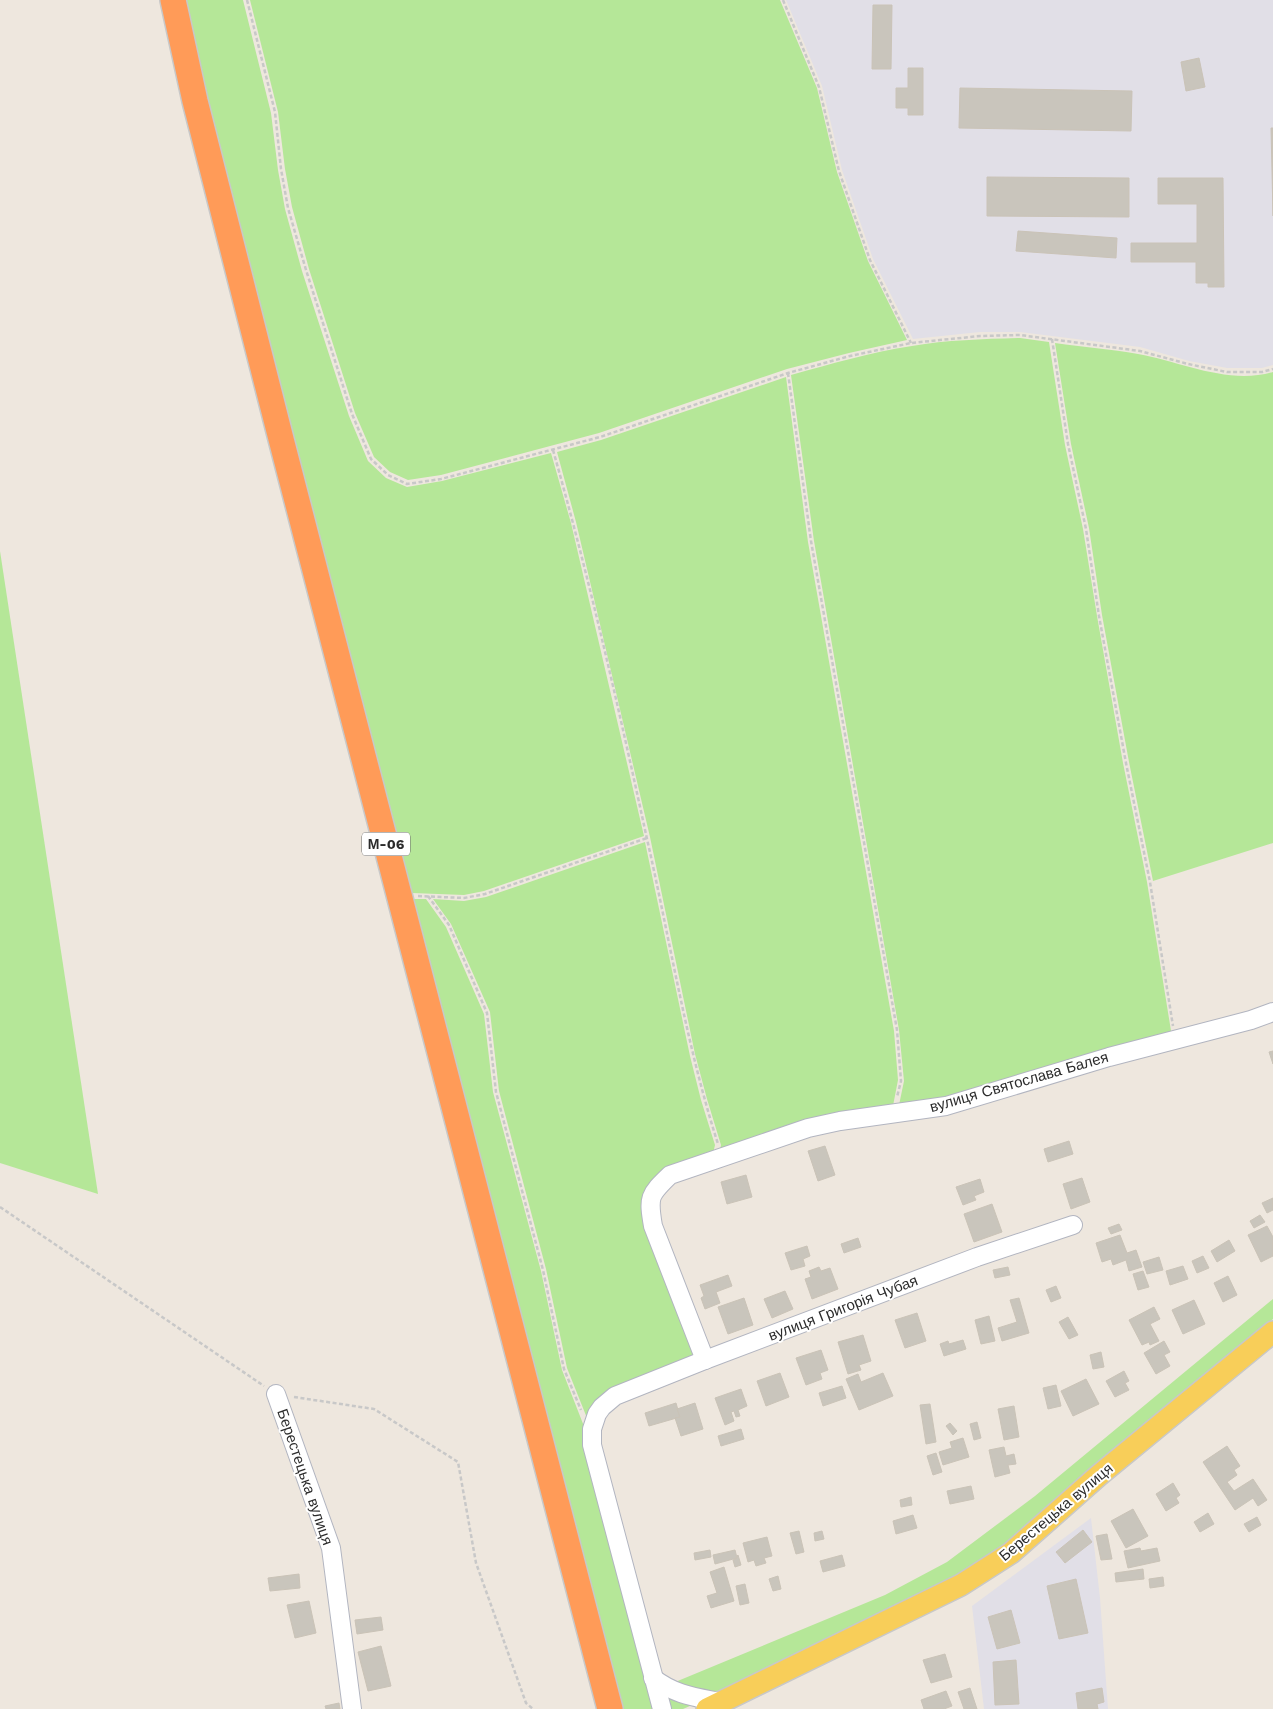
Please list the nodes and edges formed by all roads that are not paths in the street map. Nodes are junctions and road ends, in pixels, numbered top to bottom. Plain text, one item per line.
1 (173, 0) edge
2 (1273, 1012) edge
3 (1073, 1226) dead end
4 (1273, 1332) edge
5 (705, 1360) junction
6 (276, 1394) road end
7 (654, 1678) junction
8 (607, 1698) edge
9 (713, 1706) edge
10 (352, 1709) edge
11 (662, 1709) edge

1 - 8 highway, М-06
2 - 5 street, вулиця Святослава Балея
3 - 5 street, вулиця Григорія Чубая
4 - 9 main road, Берестецька вулиця
5 - 7 street, вулиця Григорія Чубая
6 - 10 street, Берестецька вулиця
7 - 9 street
7 - 11 street

